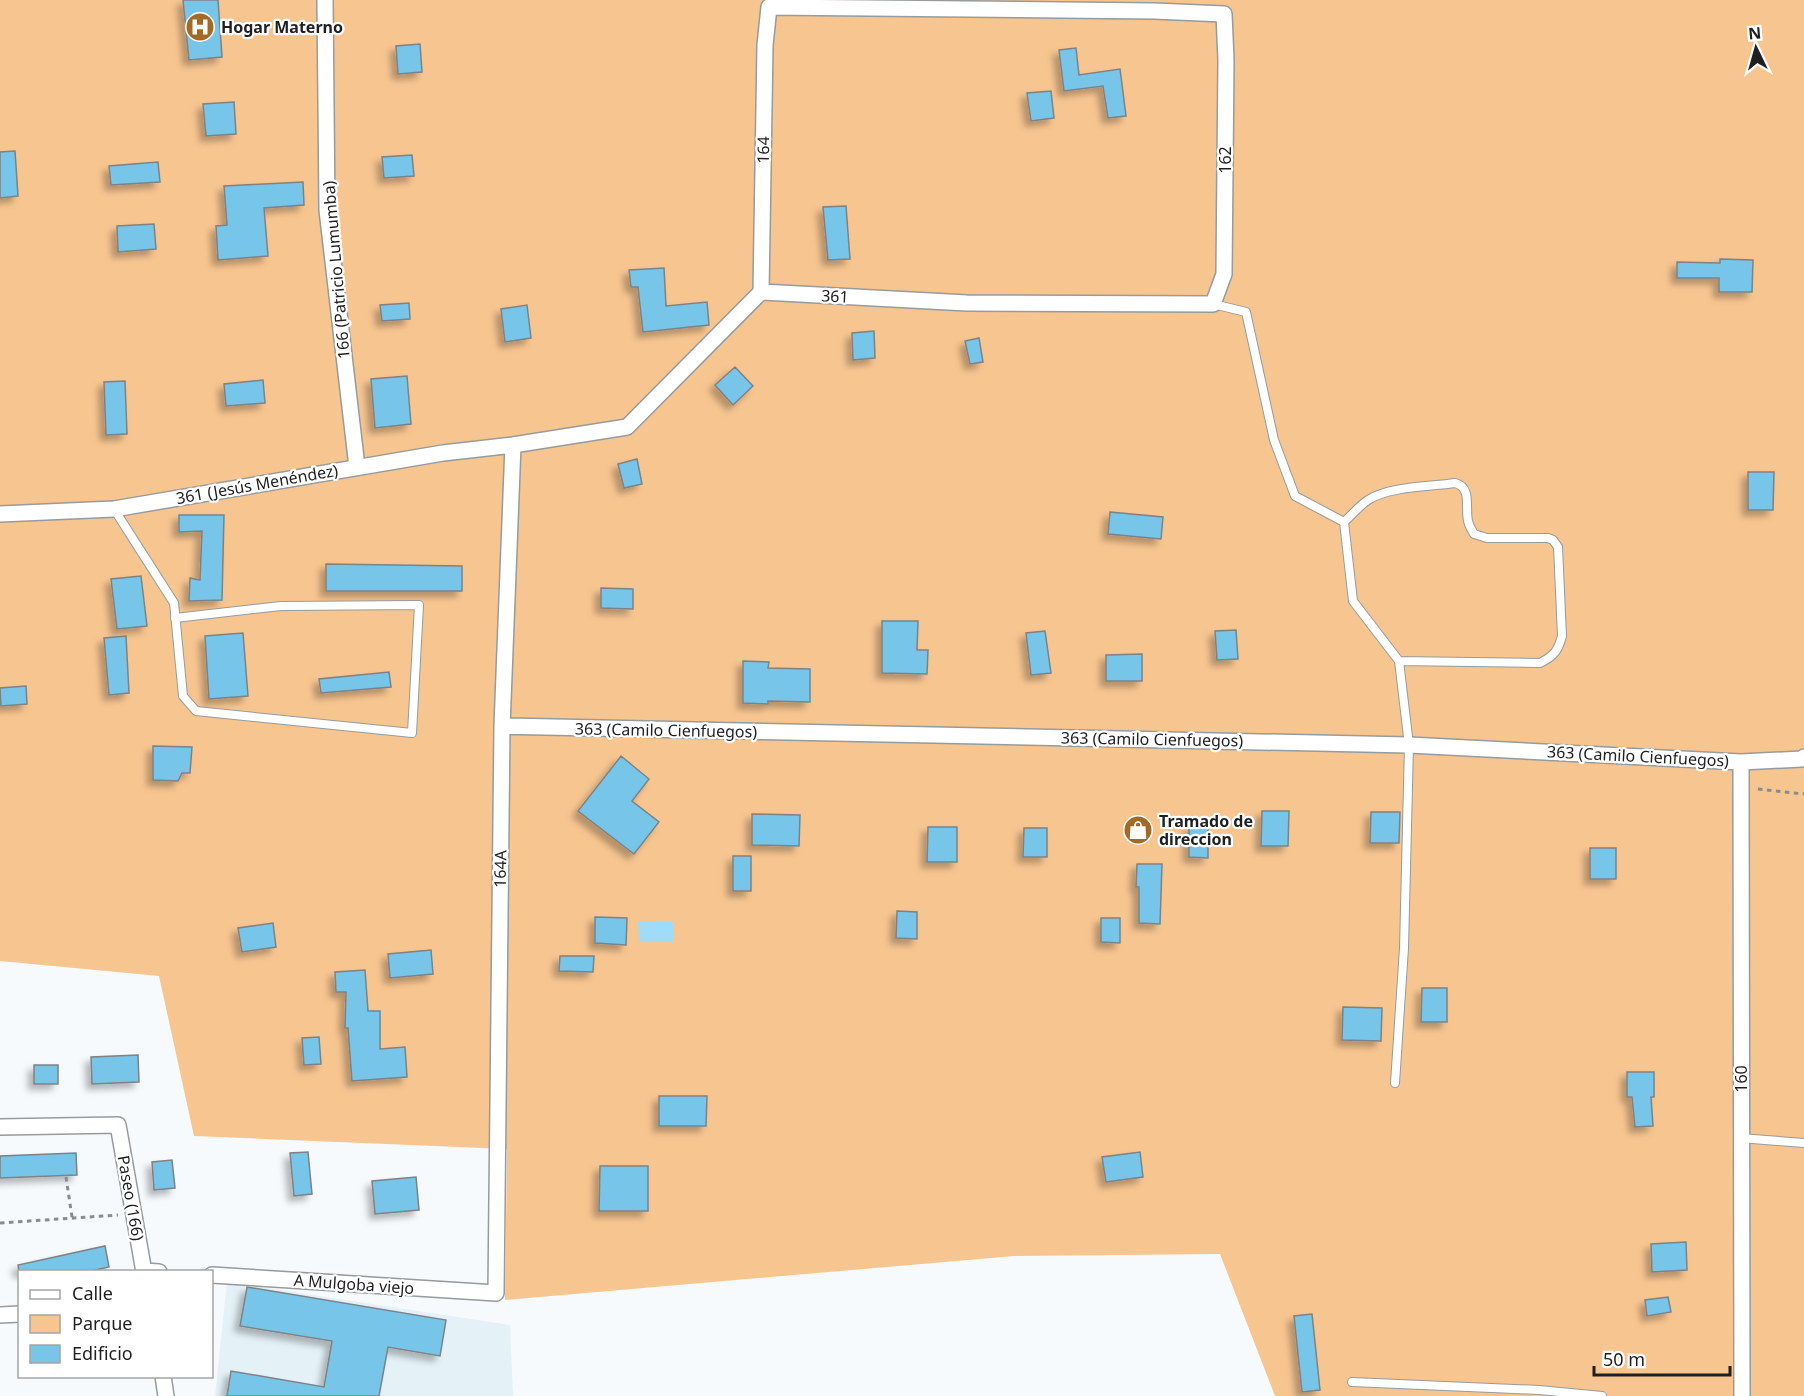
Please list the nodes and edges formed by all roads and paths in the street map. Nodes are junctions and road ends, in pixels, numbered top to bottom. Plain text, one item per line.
1 (325, 0) edge
2 (769, 7) joint
3 (761, 292) junction
4 (1214, 304) junction
5 (513, 445) junction
6 (357, 467) junction
7 (114, 509) junction
8 (0, 514) edge
9 (1344, 522) junction
10 (176, 618) junction
11 (1399, 661) junction
12 (502, 726) junction
13 (1409, 745) junction
14 (1803, 758) edge
15 (1742, 762) junction
16 (1741, 788) junction
17 (1804, 794) edge
18 (1395, 1083) dead end
19 (0, 1127) edge
20 (1740, 1138) junction
21 (1804, 1143) edge
22 (66, 1177) dead end
23 (134, 1214) junction
24 (72, 1218) junction
25 (0, 1223) edge
26 (149, 1270) edge
27 (213, 1275) edge
28 (496, 1293) joint
29 (18, 1314) edge
30 (0, 1315) edge
31 (163, 1378) edge
32 (1352, 1382) dead end
33 (166, 1396) edge
34 (1602, 1396) edge
35 (1742, 1396) edge

1 - 6 street, 166 (Patricio Lumumba)
2 - 3 street, 164
2 - 4 street, 162
3 - 4 street, 361
3 - 5 street
4 - 9 lane
5 - 6 street, 361 (Jesús Menéndez)
5 - 12 street, 164A
6 - 7 street, 361 (Jesús Menéndez)
7 - 8 street, 361 (Jesús Menéndez)
7 - 10 lane
9 - 11 lane
9 - 11 lane
10 - 10 lane
11 - 13 lane
12 - 13 street, 363 (Camilo Cienfuegos)
12 - 28 street, 164A
13 - 15 street, 363 (Camilo Cienfuegos)
13 - 18 lane
14 - 15 street, 363 (Camilo Cienfuegos)
15 - 16 street, 160
16 - 17 path
16 - 20 street, 160
19 - 23 street, Paseo (166)
20 - 21 lane
20 - 35 street, 160
22 - 24 path
23 - 24 path
23 - 26 street, Paseo (166)
24 - 25 path
27 - 28 street, A Mulgoba viejo
29 - 30 street
31 - 33 street
32 - 34 lane

